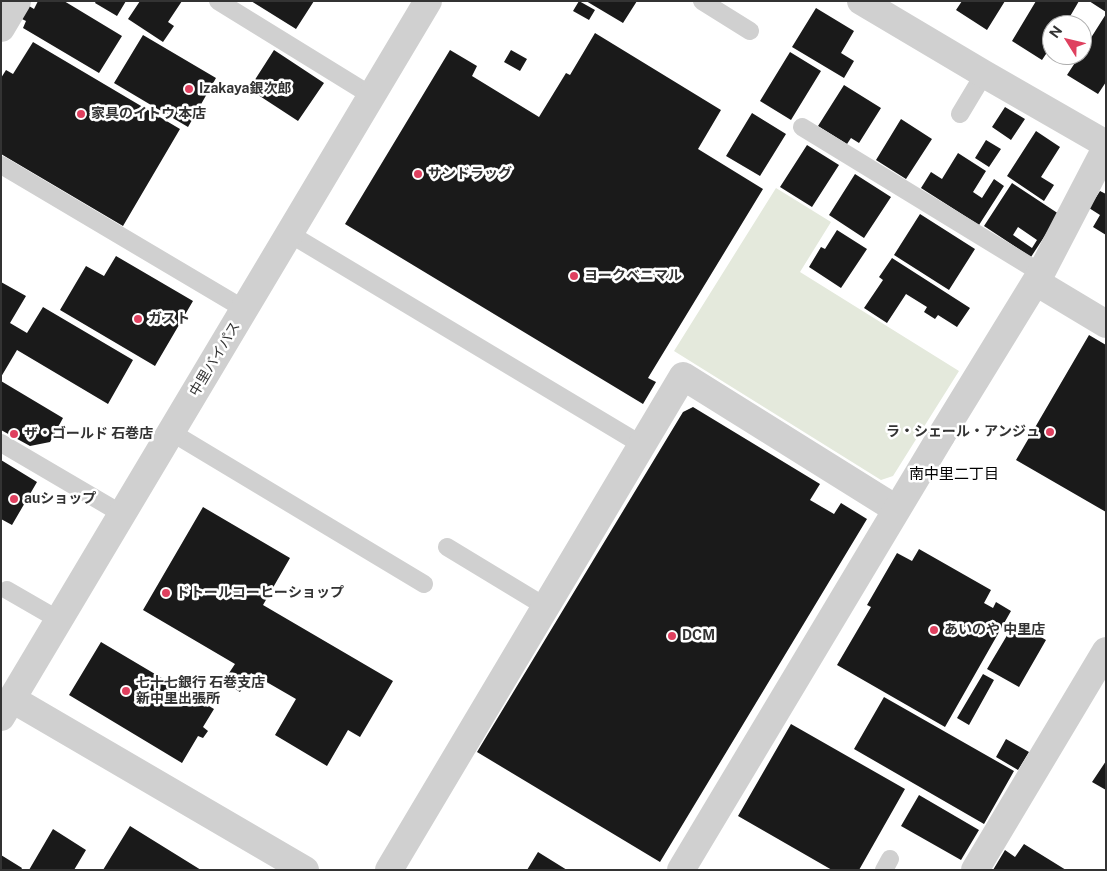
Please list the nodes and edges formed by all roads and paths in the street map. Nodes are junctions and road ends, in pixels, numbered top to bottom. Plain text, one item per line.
1 (17, 1) edge
2 (218, 1) edge
3 (428, 1) edge
4 (702, 1) edge
5 (861, 1) edge
6 (1, 28) edge
7 (750, 30) dead end
8 (984, 74) junction
9 (372, 96) junction
10 (960, 114) dead end
11 (802, 127) dead end
12 (1106, 144) edge
13 (1106, 148) edge
14 (1, 165) edge
15 (290, 234) junction
16 (1038, 277) junction
17 (244, 309) junction
18 (1106, 324) edge
19 (171, 432) junction
20 (1, 443) edge
21 (642, 445) junction
22 (896, 509) junction
23 (122, 514) junction
24 (447, 547) dead end
25 (424, 584) dead end
26 (7, 590) dead end
27 (546, 607) junction
28 (59, 620) junction
29 (1106, 651) edge
30 (5, 703) edge
31 (305, 870) edge
32 (389, 870) edge
33 (681, 870) edge
34 (976, 870) edge

1 - 6 street
2 - 9 lane
3 - 9 street, 中里バイパス
4 - 7 lane
5 - 8 street
8 - 10 lane
8 - 12 street
9 - 15 street, 中里バイパス
11 - 16 lane
13 - 16 street
14 - 17 lane
15 - 17 street, 中里バイパス
15 - 21 lane
16 - 18 street
16 - 22 street
17 - 19 street, 中里バイパス
19 - 23 street, 中里バイパス
19 - 25 lane
20 - 23 lane
21 - 22 street
21 - 27 street
22 - 33 street
23 - 28 street, 中里バイパス
24 - 27 lane
26 - 28 lane
27 - 32 street
28 - 30 street, 中里バイパス
29 - 34 street
30 - 31 street

